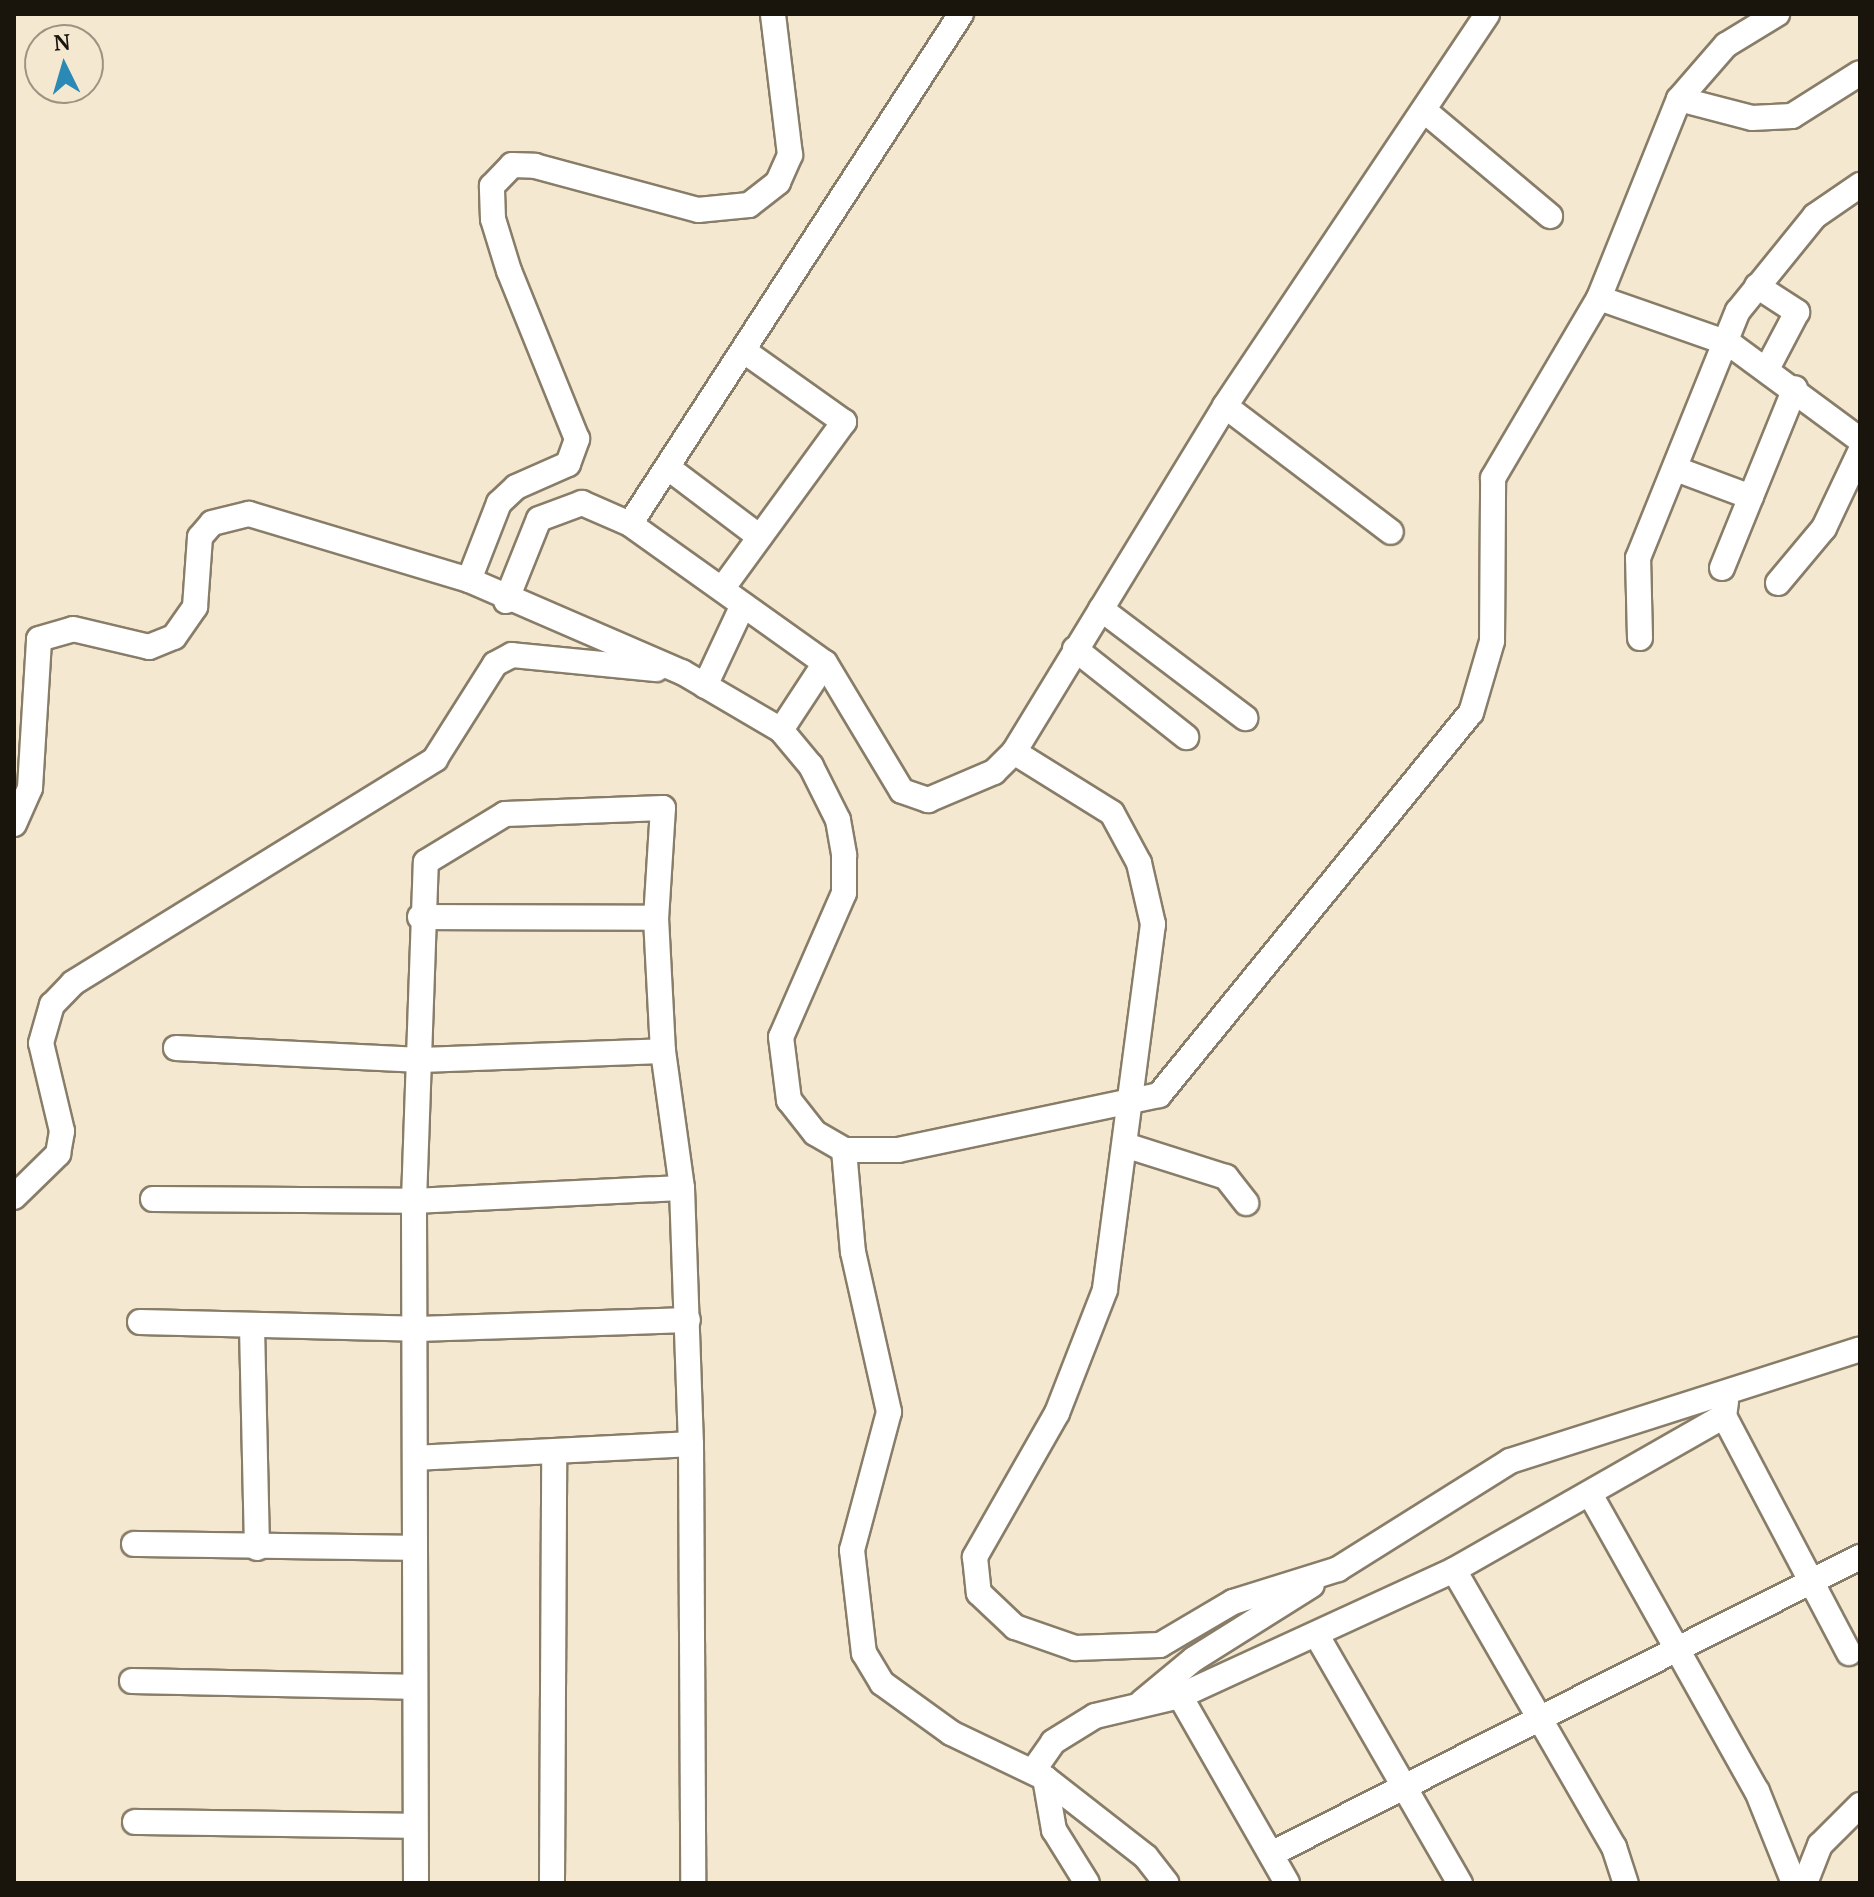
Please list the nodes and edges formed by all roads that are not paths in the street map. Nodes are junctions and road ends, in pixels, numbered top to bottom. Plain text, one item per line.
1 (773, 14) edge
2 (961, 14) edge
3 (1487, 14) edge
4 (1777, 14) edge
5 (1860, 73) edge
6 (1679, 99) junction
7 (1426, 112) junction
8 (1860, 185) edge
9 (1550, 216) dead end
10 (1757, 286) junction
11 (1599, 298) junction
12 (1730, 344) junction
13 (744, 351) junction
14 (1767, 369) junction
15 (1795, 388) junction
16 (1225, 406) junction
17 (1860, 440) edge
18 (1860, 452) edge
19 (1676, 469) junction
20 (671, 470) junction
21 (1751, 497) junction
22 (630, 524) junction
23 (1391, 532) dead end
24 (760, 537) junction
25 (1722, 568) dead end
26 (469, 580) junction
27 (1778, 583) dead end
28 (722, 589) junction
29 (506, 601) junction
30 (743, 605) junction
31 (1101, 609) junction
32 (570, 624) junction
33 (1640, 638) dead end
34 (1075, 649) junction
35 (557, 658) junction
36 (825, 663) junction
37 (682, 672) junction
38 (705, 686) junction
39 (1245, 718) dead end
40 (781, 730) junction
41 (1186, 737) dead end
42 (1014, 752) junction
43 (14, 824) edge
44 (420, 917) junction
45 (656, 918) junction
46 (176, 1048) dead end
47 (663, 1051) junction
48 (421, 1060) junction
49 (1134, 1103) junction
50 (1128, 1146) junction
51 (844, 1150) junction
52 (682, 1188) junction
53 (14, 1197) edge
54 (153, 1199) dead end
55 (414, 1201) junction
56 (1246, 1203) dead end
57 (688, 1320) junction
58 (140, 1322) dead end
59 (252, 1327) junction
60 (417, 1329) junction
61 (1860, 1349) edge
62 (1728, 1389) junction
63 (1724, 1416) junction
64 (691, 1444) junction
65 (554, 1453) junction
66 (416, 1458) junction
67 (1590, 1494) junction
68 (134, 1544) dead end
69 (257, 1548) junction
70 (413, 1548) junction
71 (1860, 1557) edge
72 (1338, 1569) junction
73 (1454, 1570) junction
74 (1812, 1580) junction
75 (1316, 1634) junction
76 (1678, 1648) junction
77 (1849, 1653) dead end
78 (132, 1681) dead end
79 (410, 1687) junction
80 (1180, 1696) junction
81 (1140, 1703) junction
82 (1541, 1717) junction
83 (1039, 1774) junction
84 (1405, 1786) junction
85 (1860, 1805) edge
86 (135, 1822) dead end
87 (414, 1826) junction
88 (1271, 1854) junction
89 (416, 1883) edge
90 (552, 1883) edge
91 (693, 1883) edge
92 (1087, 1883) edge
93 (1166, 1883) edge
94 (1287, 1883) edge
95 (1460, 1883) edge
96 (1626, 1883) edge
97 (1794, 1883) edge
98 (1805, 1883) edge

1 - 26 street
2 - 13 street
3 - 7 street
4 - 6 street
5 - 6 street
6 - 11 street
7 - 9 street
7 - 16 street
8 - 10 street
10 - 12 street
10 - 14 street
11 - 12 street
11 - 49 street
12 - 14 street
12 - 19 street
13 - 20 street
13 - 24 street
14 - 15 street
15 - 17 street
15 - 21 street
16 - 23 street
16 - 31 street
18 - 27 street
19 - 21 street
19 - 33 street
20 - 22 street
20 - 24 street
21 - 25 street
22 - 28 street
22 - 29 street
24 - 28 street
26 - 29 street
26 - 43 street
28 - 30 street
29 - 32 street
30 - 36 street
30 - 38 street
31 - 34 street
31 - 39 street
32 - 35 street
32 - 37 street
34 - 41 street
34 - 42 street
35 - 37 street
35 - 53 street
36 - 40 street
36 - 42 street
37 - 38 street
38 - 40 street
40 - 51 street
42 - 49 street
44 - 45 street
44 - 45 street
44 - 48 street
45 - 47 street
46 - 48 street
47 - 48 street
47 - 52 street
48 - 55 street
49 - 50 street
49 - 51 street
50 - 56 street
50 - 72 street
51 - 83 street
52 - 55 street
52 - 57 street
54 - 55 street
55 - 60 street
57 - 60 street
57 - 64 street
58 - 59 street
59 - 60 street
59 - 69 street
60 - 66 street
61 - 62 street
62 - 63 street
62 - 72 street
63 - 67 street
63 - 74 street
64 - 65 street
64 - 91 street
65 - 66 street
65 - 90 street
66 - 70 street
67 - 73 street
67 - 76 street
68 - 69 street
69 - 70 street
70 - 79 street
71 - 74 street
72 - 81 street
73 - 75 street
73 - 82 street
74 - 76 street
74 - 77 street
75 - 80 street
75 - 84 street
76 - 82 street
76 - 97 street
78 - 79 street
79 - 87 street
80 - 81 street
80 - 88 street
81 - 83 street
82 - 84 street
82 - 96 street
83 - 92 street
83 - 93 street
84 - 88 street
84 - 95 street
85 - 98 street
86 - 87 street
87 - 89 street
88 - 94 street

